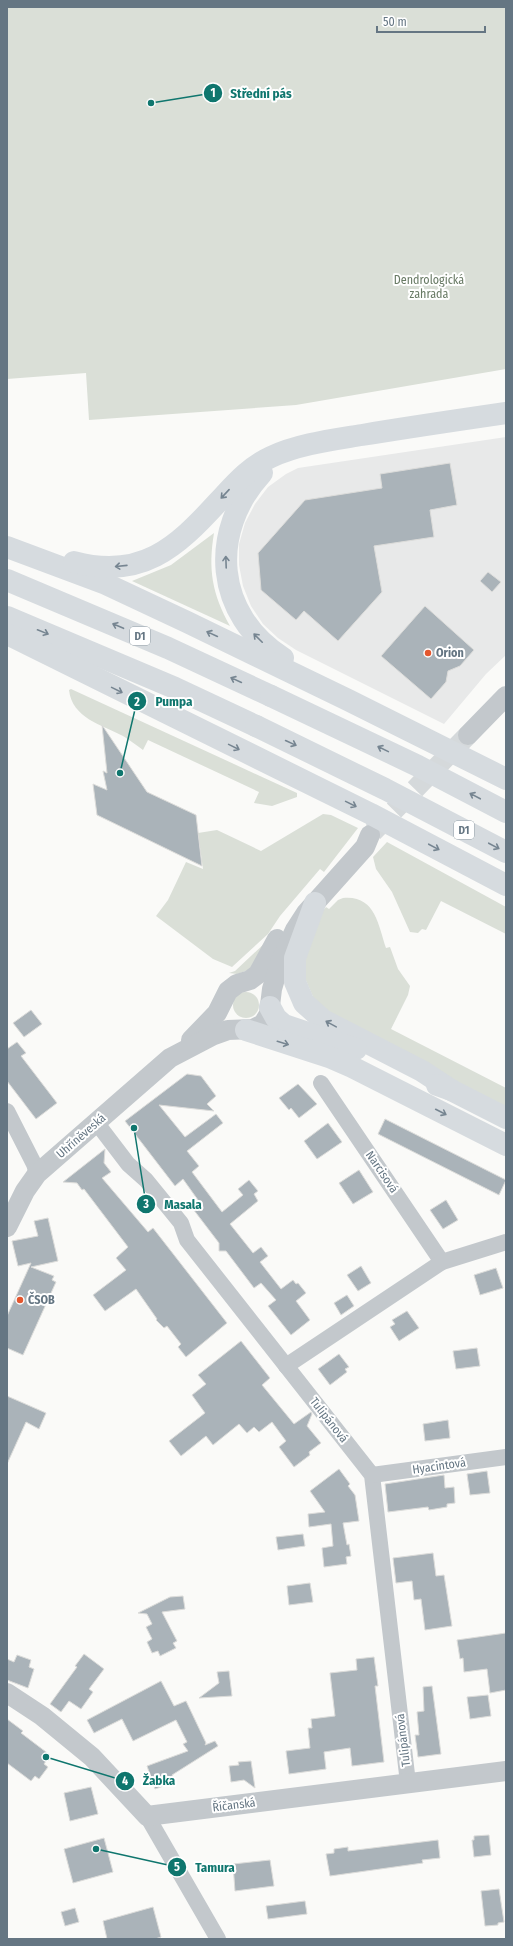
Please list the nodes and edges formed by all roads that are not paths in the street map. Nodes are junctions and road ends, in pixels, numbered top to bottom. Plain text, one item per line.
1 (506, 413) edge
2 (305, 446) junction
3 (7, 544) edge
4 (7, 547) edge
5 (7, 580) edge
6 (7, 618) edge
7 (7, 634) edge
8 (506, 696) edge
9 (348, 700) junction
10 (468, 735) tunnel mouth
11 (506, 779) edge
12 (506, 812) edge
13 (506, 852) edge
14 (506, 885) edge
15 (315, 903) junction
16 (244, 982) junction
17 (223, 1002) junction
18 (270, 1005) junction
19 (243, 1030) junction
20 (173, 1056) junction
21 (321, 1083) dead end
22 (451, 1090) junction
23 (7, 1111) edge
24 (506, 1118) edge
25 (96, 1122) junction
26 (506, 1145) edge
27 (38, 1174) junction
28 (7, 1227) edge
29 (506, 1242) edge
30 (442, 1262) junction
31 (286, 1366) junction
32 (506, 1457) edge
33 (372, 1475) junction
34 (7, 1693) edge
35 (506, 1771) edge
36 (408, 1783) junction
37 (147, 1816) junction
38 (218, 1939) edge

1 - 2 highway
2 -> 3 highway
9 -> 2 highway
9 -> 4 highway
12 -> 5 highway, D1
6 -> 13 highway, D1
7 -> 14 highway
8 - 10 street
9 - 11 highway
15 - 16 street
15 - 18 street
22 -> 15 highway
16 - 17 street
16 - 18 street
17 - 19 street
17 - 20 street
18 - 19 street
18 - 22 highway
19 - 20 street
19 -> 26 highway
20 - 25 street, Uhříněveská
21 - 30 street, Narcisová
22 - 24 highway
23 - 27 street
25 - 27 street, Uhříněveská
25 - 31 street, Tulipánová
27 - 28 street, Uhříněveská
29 - 30 street
30 - 31 street
31 - 33 street, Tulipánová
32 - 33 street, Hyacintová
33 - 36 street, Tulipánová
34 - 37 street
35 - 36 street, Říčanská
36 - 37 street, Říčanská
37 - 38 street

